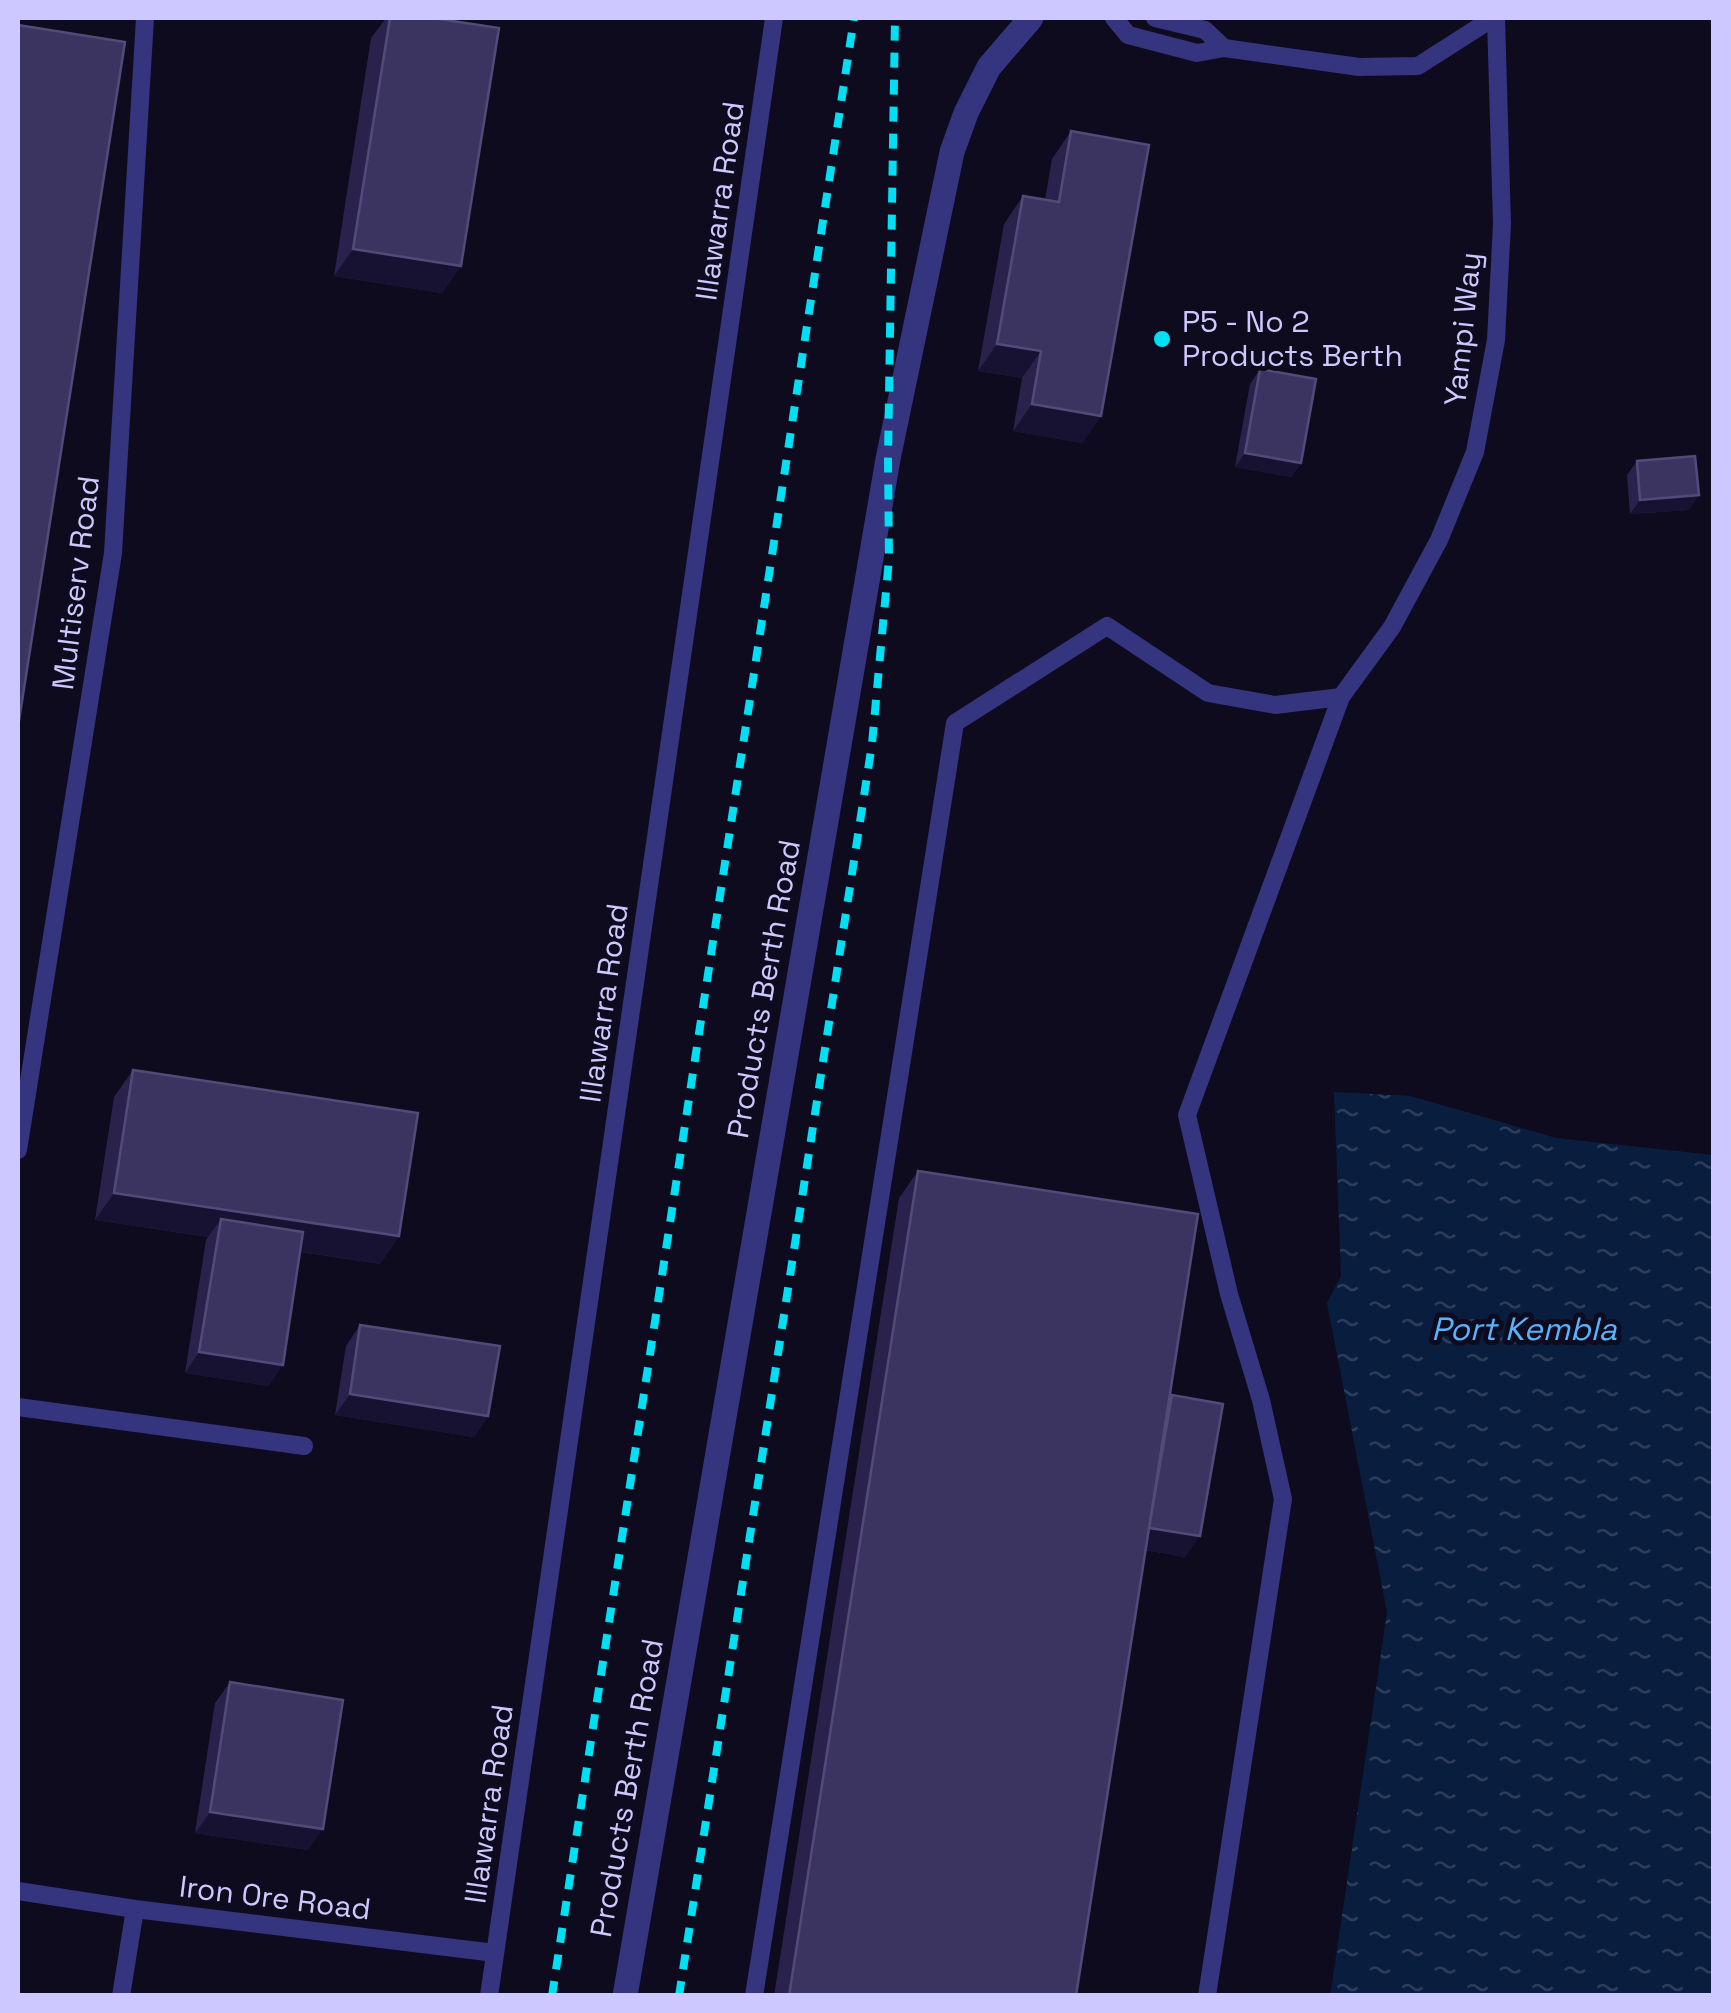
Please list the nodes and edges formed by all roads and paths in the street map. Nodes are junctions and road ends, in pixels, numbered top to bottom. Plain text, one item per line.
1 (145, 18) edge
2 (774, 18) edge
3 (1031, 18) edge
4 (1114, 18) edge
5 (1155, 18) edge
6 (1495, 18) edge
7 (1224, 48) junction
8 (1342, 697) junction
9 (18, 1150) edge
10 (18, 1406) edge
11 (304, 1446) dead end
12 (18, 1891) edge
13 (135, 1909) junction
14 (496, 1954) junction
15 (121, 1996) edge
16 (489, 1996) edge
17 (624, 1996) edge
18 (754, 1996) edge
19 (1207, 1996) edge

1 - 9 lane, Multiserv Road
2 - 14 lane, Illawarra Road
3 - 17 street, Products Berth Road
4 - 7 lane
5 - 7 lane
6 - 7 lane
6 - 8 lane, Yampi Way
8 - 18 lane
8 - 19 lane
10 - 11 lane
12 - 13 lane
13 - 14 lane, Iron Ore Road
13 - 15 lane, Iron Ore Road
14 - 16 lane, Illawarra Road

